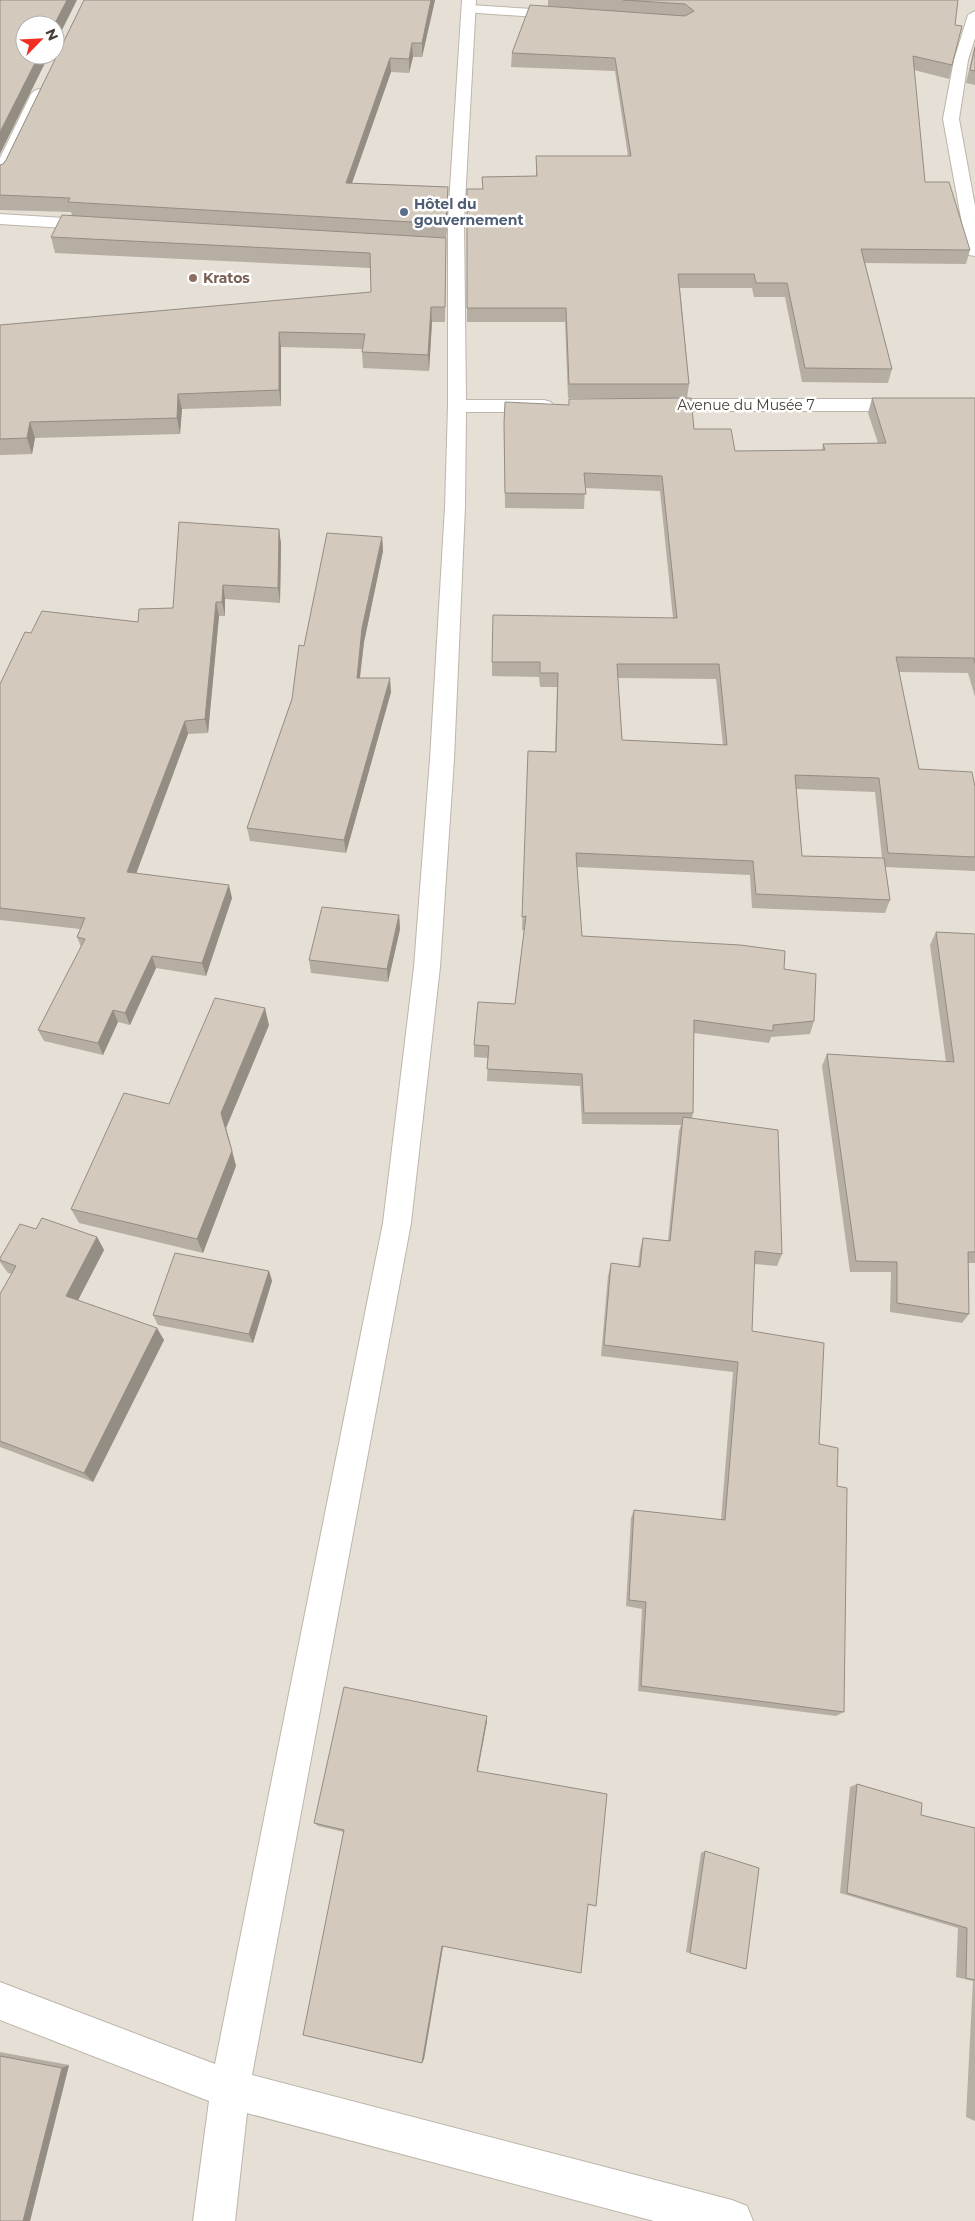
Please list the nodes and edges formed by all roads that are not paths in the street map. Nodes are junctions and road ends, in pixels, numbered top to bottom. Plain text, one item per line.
1 (469, 4) edge
2 (576, 16) edge
3 (975, 16) edge
4 (44, 82) edge
5 (0, 173) edge
6 (0, 219) edge
7 (109, 225) edge
8 (975, 251) edge
9 (975, 405) edge
10 (457, 406) junction
11 (567, 406) edge
12 (636, 406) edge
13 (0, 2000) edge
14 (230, 2090) junction
15 (214, 2221) edge
16 (732, 2221) edge

1 - 2 street
1 - 10 street
3 - 8 street
4 - 5 street
6 - 7 street
9 - 12 street, Avenue du Musée 7
10 - 11 street
10 - 14 street
13 - 14 street
14 - 15 street
14 - 16 street

